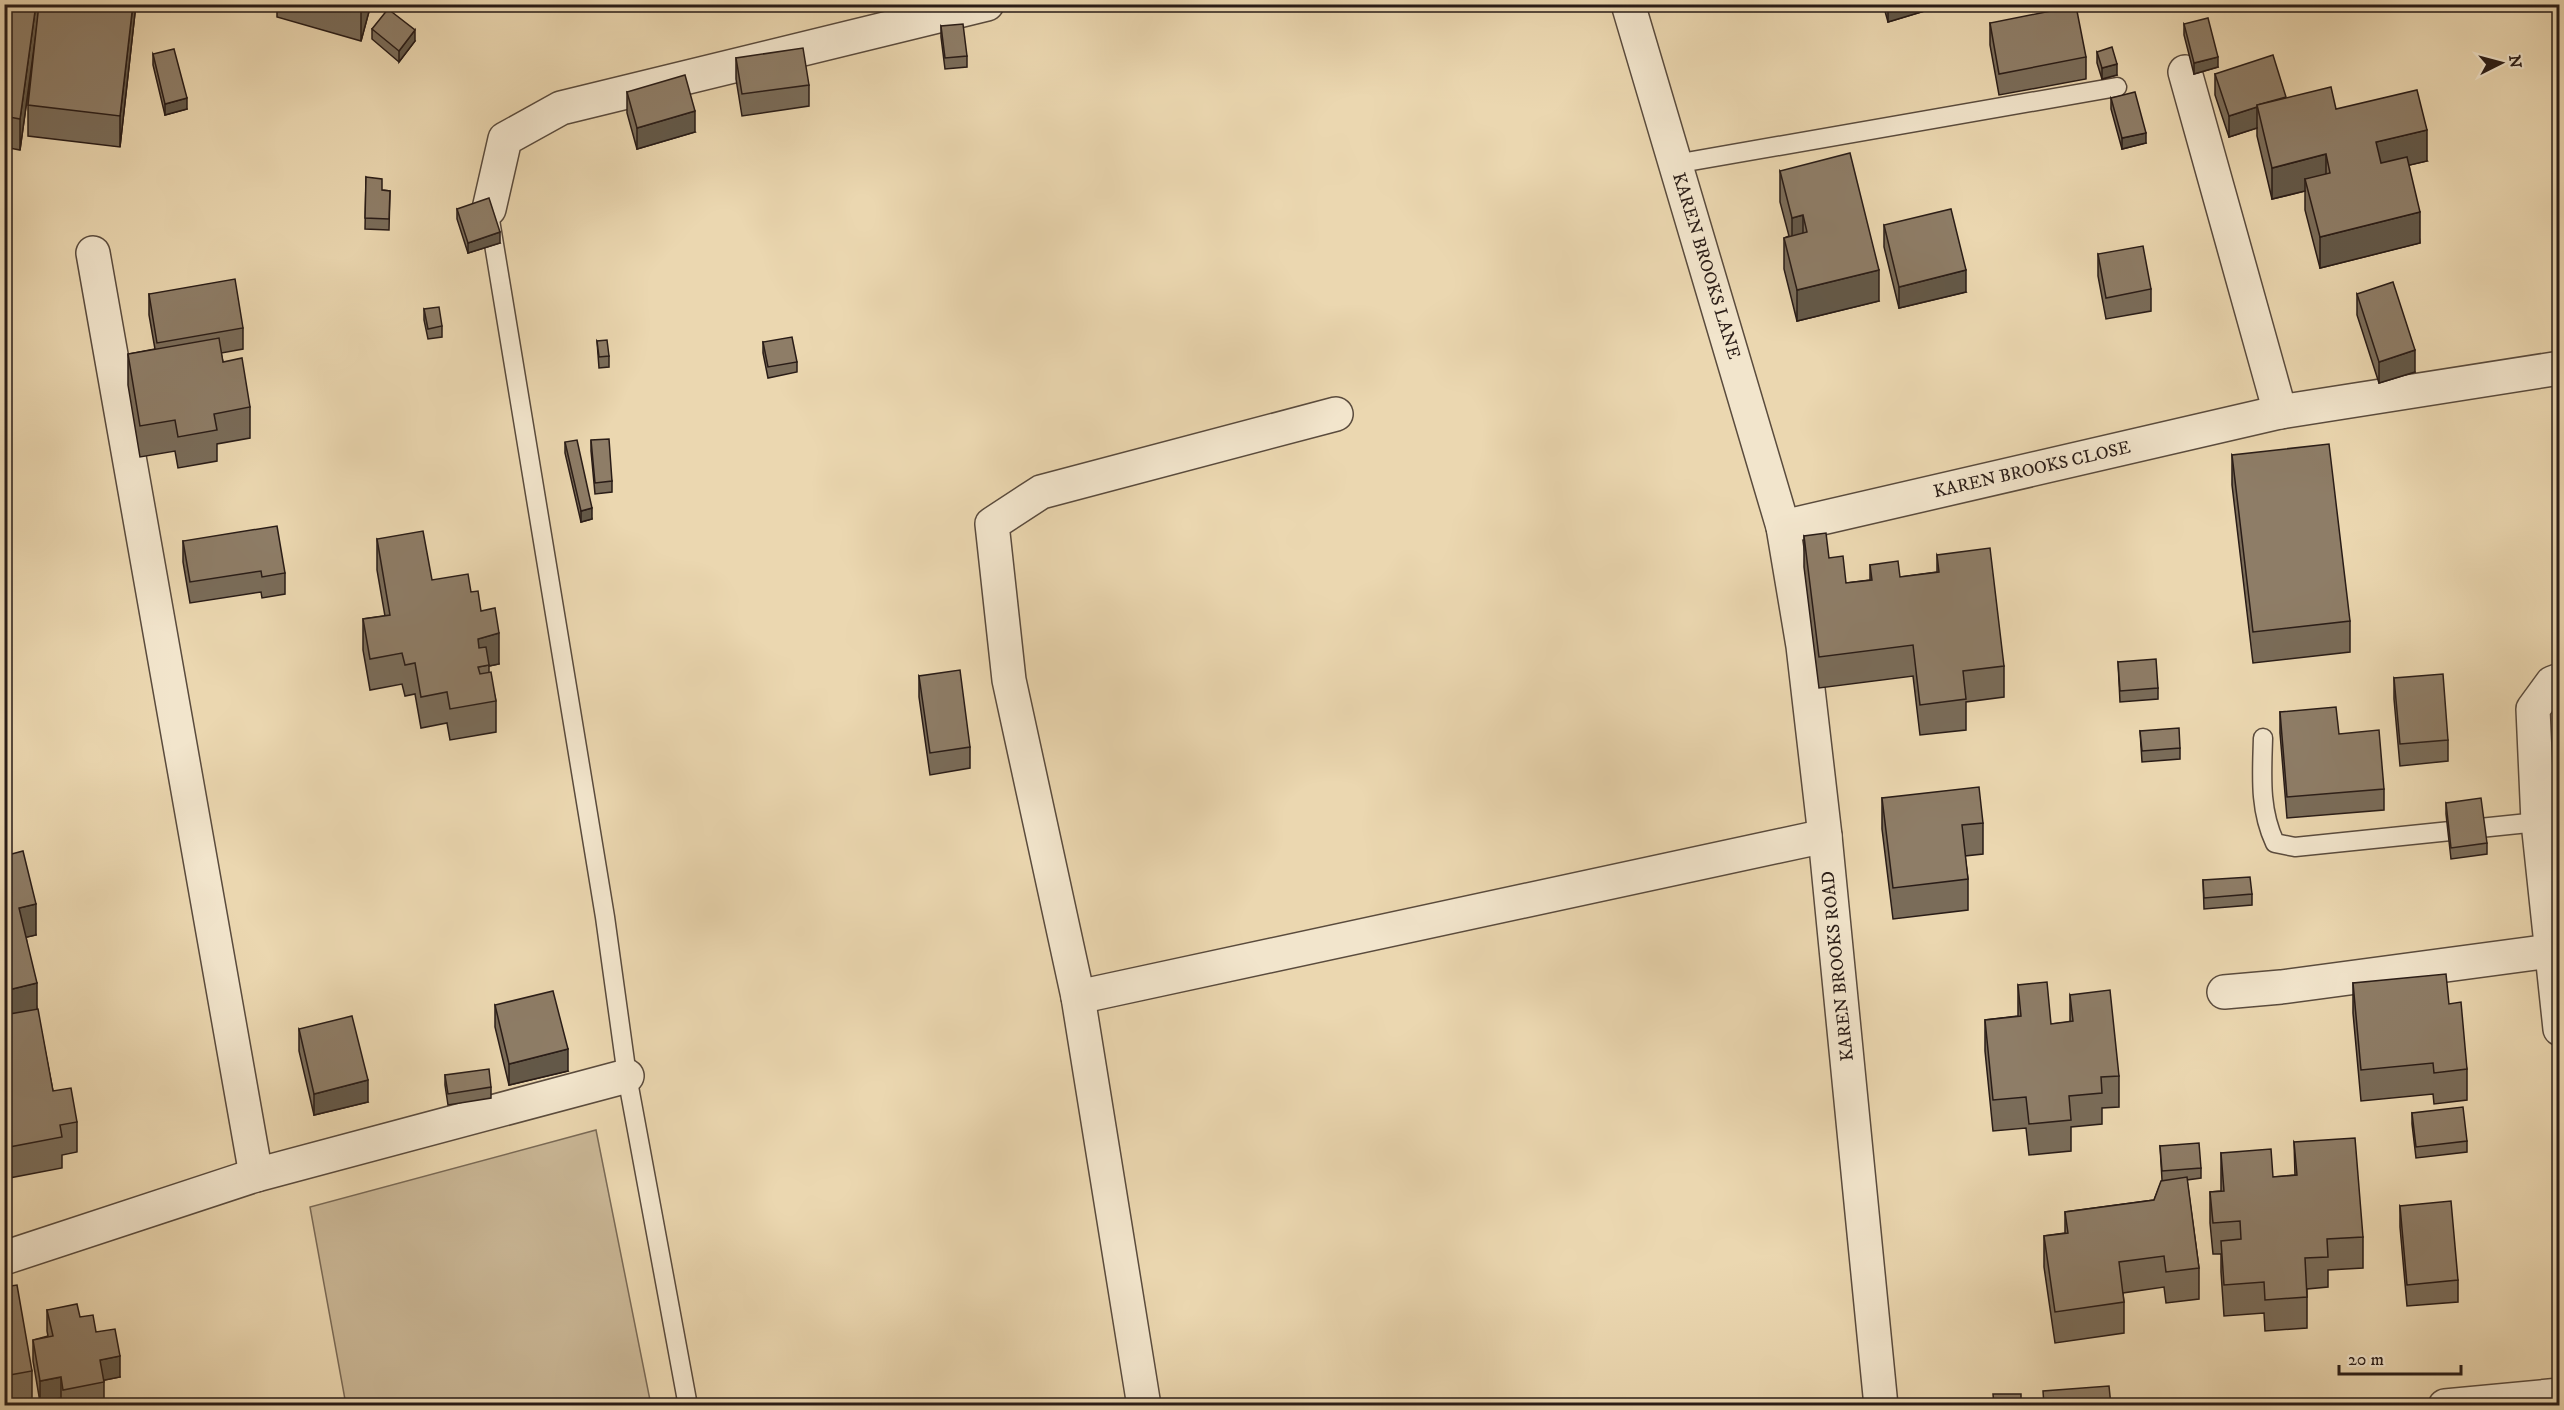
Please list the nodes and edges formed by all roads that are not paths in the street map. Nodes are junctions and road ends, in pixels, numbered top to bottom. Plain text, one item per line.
1 (987, 4) edge
2 (1628, 4) edge
3 (2185, 72) dead end
4 (2117, 87) dead end
5 (1675, 164) junction
6 (489, 209) joint
7 (93, 253) dead end
8 (2559, 368) edge
9 (2280, 412) junction
10 (1336, 414) dead end
11 (1783, 527) junction
12 (2559, 680) edge
13 (2263, 738) dead end
14 (2538, 822) junction
15 (1825, 836) junction
16 (2551, 951) junction
17 (2224, 992) dead end
18 (1078, 997) junction
19 (2559, 1029) edge
20 (627, 1076) junction
21 (256, 1175) junction
22 (4, 1258) edge
23 (2559, 1395) edge
24 (688, 1406) edge
25 (1144, 1406) edge
26 (1881, 1406) edge
27 (2445, 1406) edge

1 - 6 street
2 - 5 street, KAREN BROOKS LANE
3 - 9 street
4 - 5 lane
5 - 11 street, KAREN BROOKS LANE
6 - 20 lane
7 - 21 street
8 - 9 street, KAREN BROOKS CLOSE
9 - 11 street, KAREN BROOKS CLOSE
10 - 18 street
11 - 15 street, KAREN BROOKS ROAD
12 - 14 street
13 - 14 lane
14 - 16 street
15 - 18 street
15 - 26 street, KAREN BROOKS ROAD
16 - 17 street
16 - 19 street
18 - 25 street
20 - 21 street
20 - 24 lane
21 - 22 street
23 - 27 street

